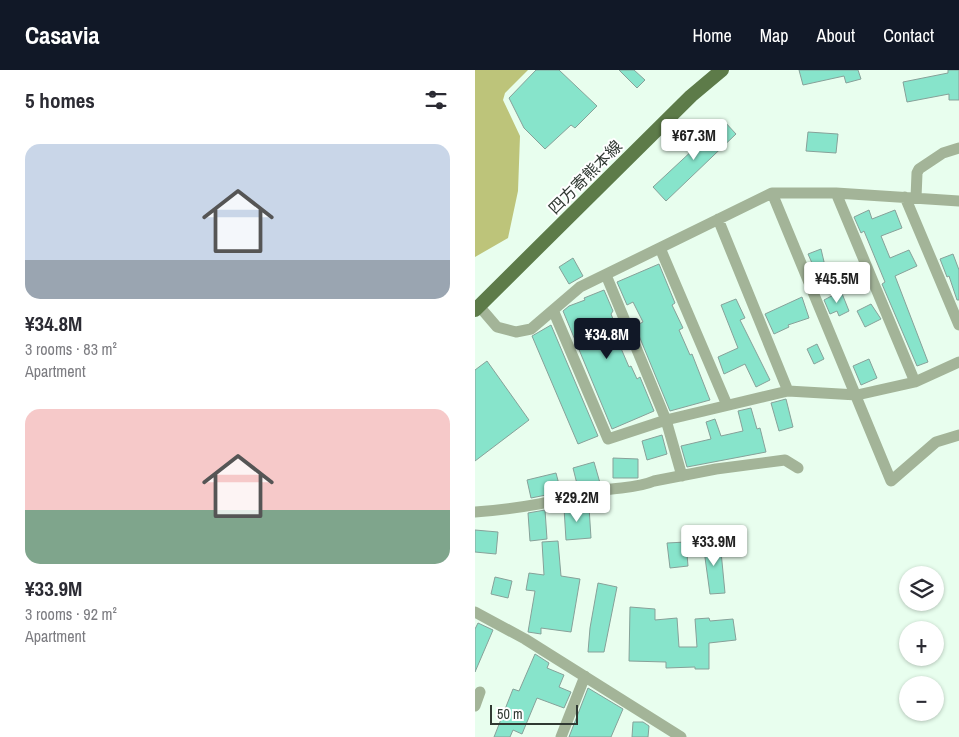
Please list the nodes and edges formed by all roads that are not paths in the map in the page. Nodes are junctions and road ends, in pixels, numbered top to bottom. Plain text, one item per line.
1 (722, 70) edge
2 (959, 148) edge
3 (836, 192) junction
4 (773, 193) junction
5 (911, 197) junction
6 (959, 200) edge
7 (718, 219) junction
8 (660, 248) junction
9 (606, 275) junction
10 (477, 308) edge
11 (553, 310) junction
12 (959, 325) edge
13 (959, 362) edge
14 (915, 382) junction
15 (788, 391) junction
16 (857, 395) junction
17 (727, 405) junction
18 (666, 420) junction
19 (959, 435) edge
20 (798, 468) dead end
21 (682, 476) junction
22 (475, 512) edge
23 (475, 612) edge
24 (585, 676) junction
25 (481, 692) dead end
26 (475, 706) edge
27 (561, 737) edge
28 (681, 737) edge

1 - 10 main road, 四方寄熊本線
2 - 5 street
3 - 4 street
3 - 5 street
3 - 14 street
4 - 7 street
4 - 16 street
5 - 6 street
5 - 12 street
7 - 8 street
7 - 15 street
8 - 9 street
8 - 17 street
9 - 11 street
9 - 18 street
10 - 11 street
11 - 18 street
13 - 14 street
14 - 16 street
15 - 16 street
15 - 17 street
16 - 19 street
17 - 18 street
18 - 21 street
20 - 21 street
21 - 22 street
23 - 24 street
24 - 27 street
24 - 28 street
25 - 26 street

